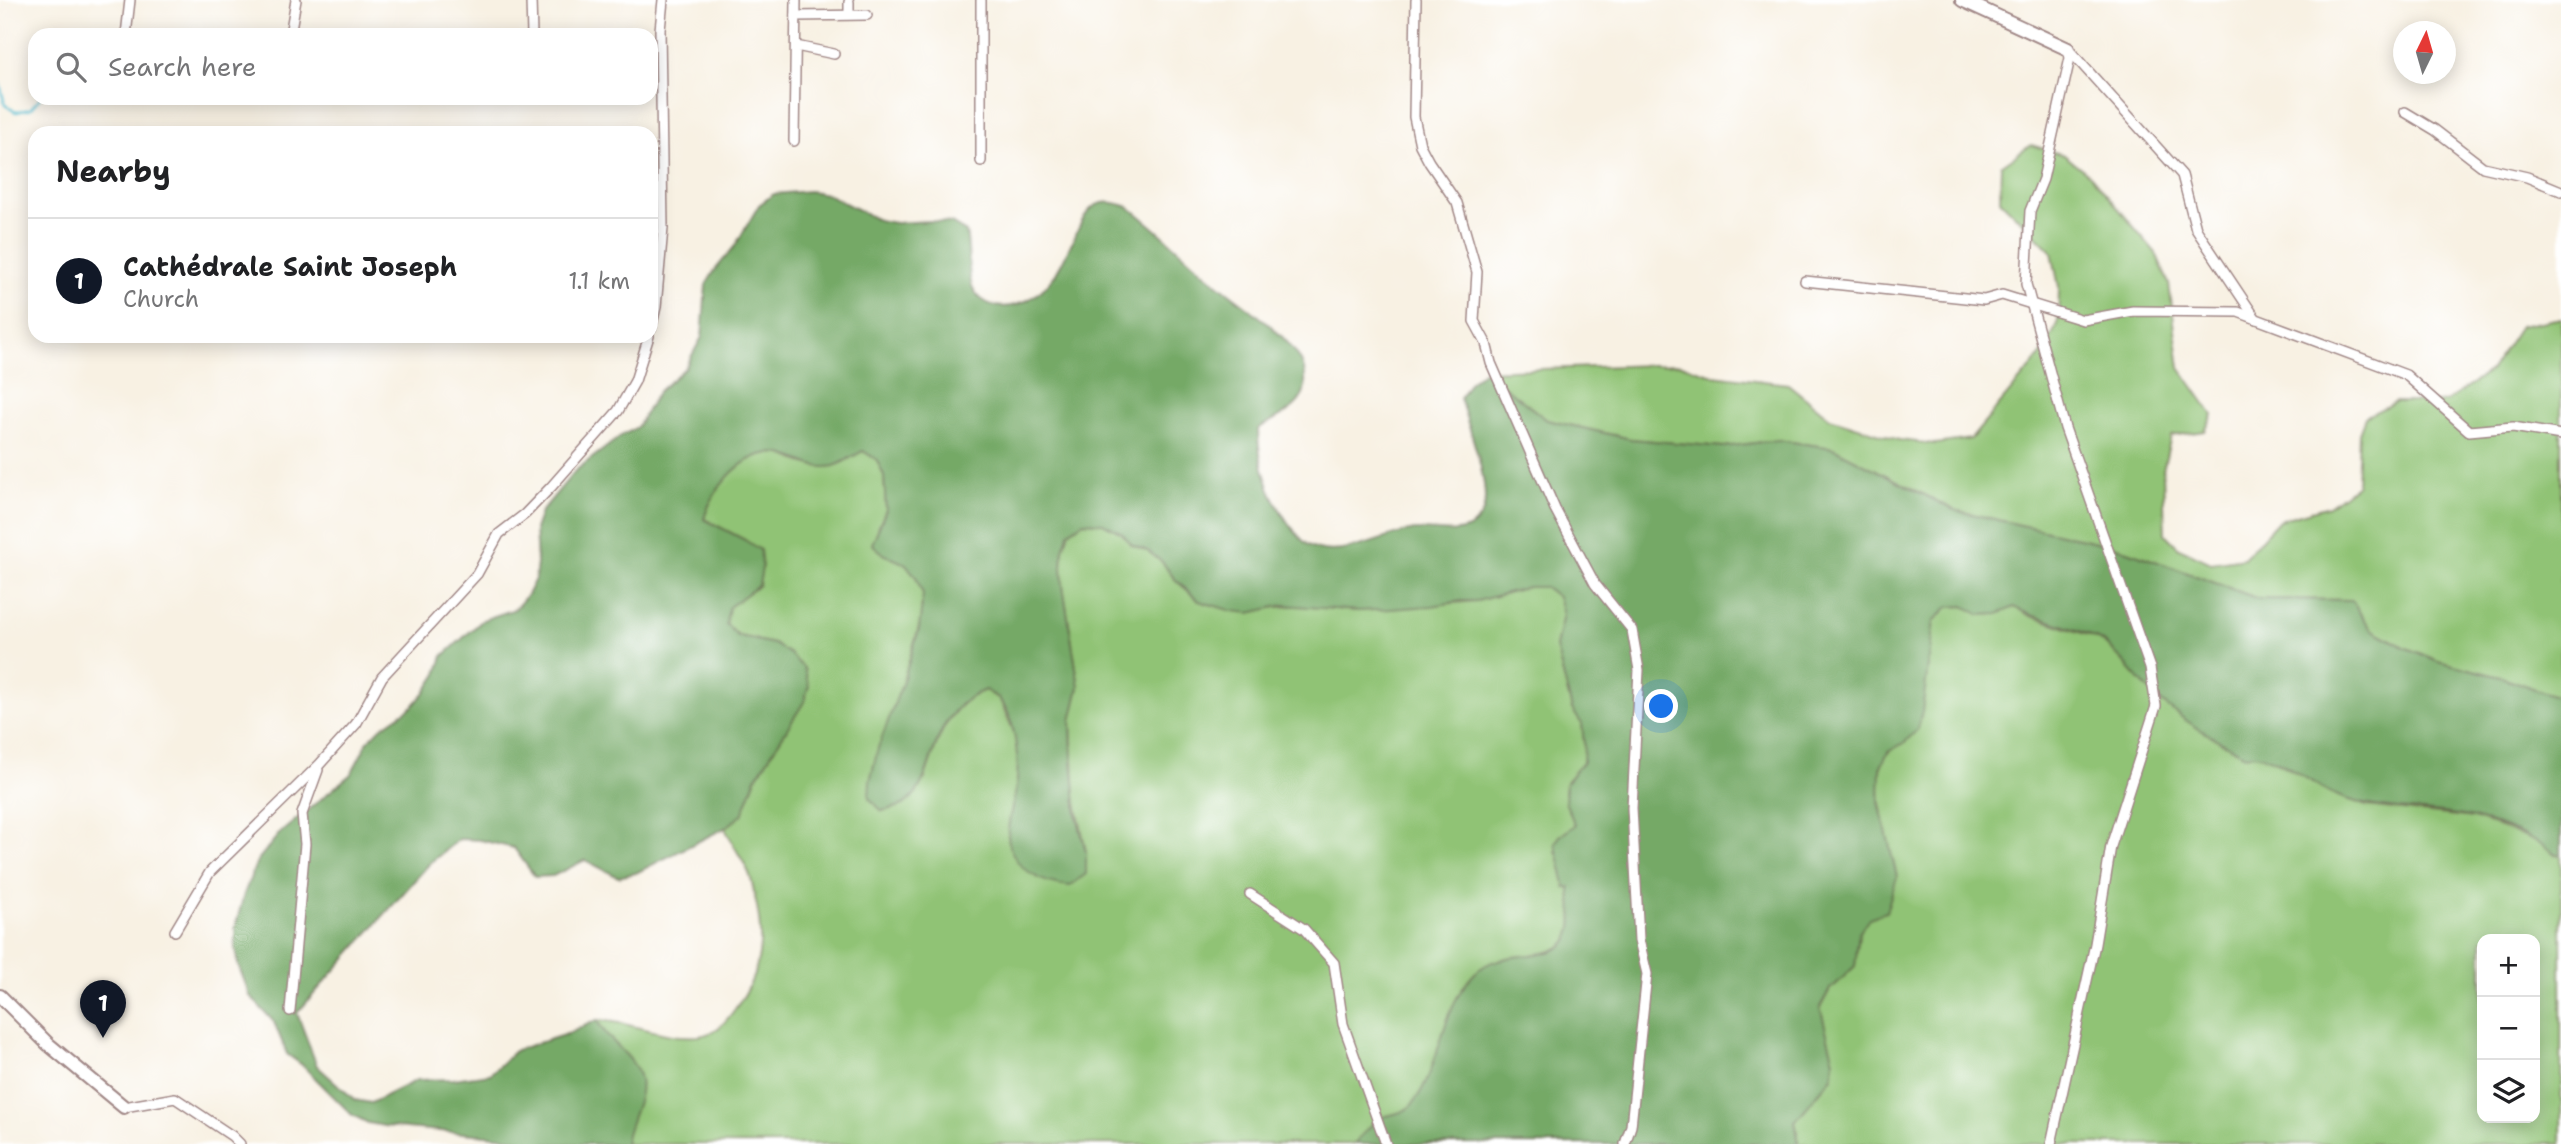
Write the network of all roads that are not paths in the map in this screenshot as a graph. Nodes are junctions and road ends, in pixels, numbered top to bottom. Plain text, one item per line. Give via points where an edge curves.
1 (130, 0) edge
2 (296, 0) edge
3 (531, 0) edge
4 (663, 0) edge
5 (796, 0) edge
6 (982, 0) edge
7 (1416, 0) edge
8 (1962, 0) edge
9 (849, 2) dead end
10 (849, 14) junction
11 (867, 15) dead end
12 (796, 16) junction
13 (127, 28) edge
14 (291, 28) edge
15 (531, 28) edge
16 (796, 46) junction
17 (2068, 49) junction
18 (834, 54) dead end
19 (2405, 113) dead end
20 (794, 141) dead end
21 (981, 162) dead end
22 (2561, 191) edge
23 (1805, 281) dead end
24 (658, 284) edge
25 (2031, 303) junction
26 (2256, 319) junction
27 (647, 343) edge
28 (2561, 435) edge
29 (319, 765) junction
30 (1250, 894) dead end
31 (175, 931) dead end
32 (0, 996) edge
33 (290, 1011) dead end
34 (124, 1107) joint
35 (240, 1144) edge
36 (1387, 1144) edge
37 (1625, 1144) edge
38 (2051, 1144) edge

1 - 13 street
2 - 14 street
3 - 15 street
4 - 24 street via 663,228
5 - 12 street
6 - 21 street
7 - 37 street via 1414,117 1420,145 1457,204 1473,255 1477,272 1474,321 1555,509 1595,584 1632,630 1639,670 1632,808 1639,940 1647,974 1631,1126
8 - 17 street
9 - 10 street
10 - 11 street
10 - 12 street
12 - 16 street
16 - 18 street
16 - 20 street
17 - 25 street via 2070,58 2043,179 2030,211 2026,285
17 - 26 street via 2182,176 2196,229
19 - 22 street via 2483,167
23 - 25 street via 1984,300 2003,295
25 - 26 street via 2084,320 2133,311 2238,312
25 - 38 street via 2065,428 2150,667 2156,706 2111,846 2095,944
26 - 28 street via 2406,375 2469,431 2513,428
27 - 29 street via 635,381 618,411 551,488 499,534 477,574 382,677 356,724
29 - 31 street via 210,872
29 - 33 street via 302,814 304,855
30 - 36 street via 1304,929 1334,963 1343,1024
32 - 34 street via 48,1044
34 - 35 street via 175,1098

